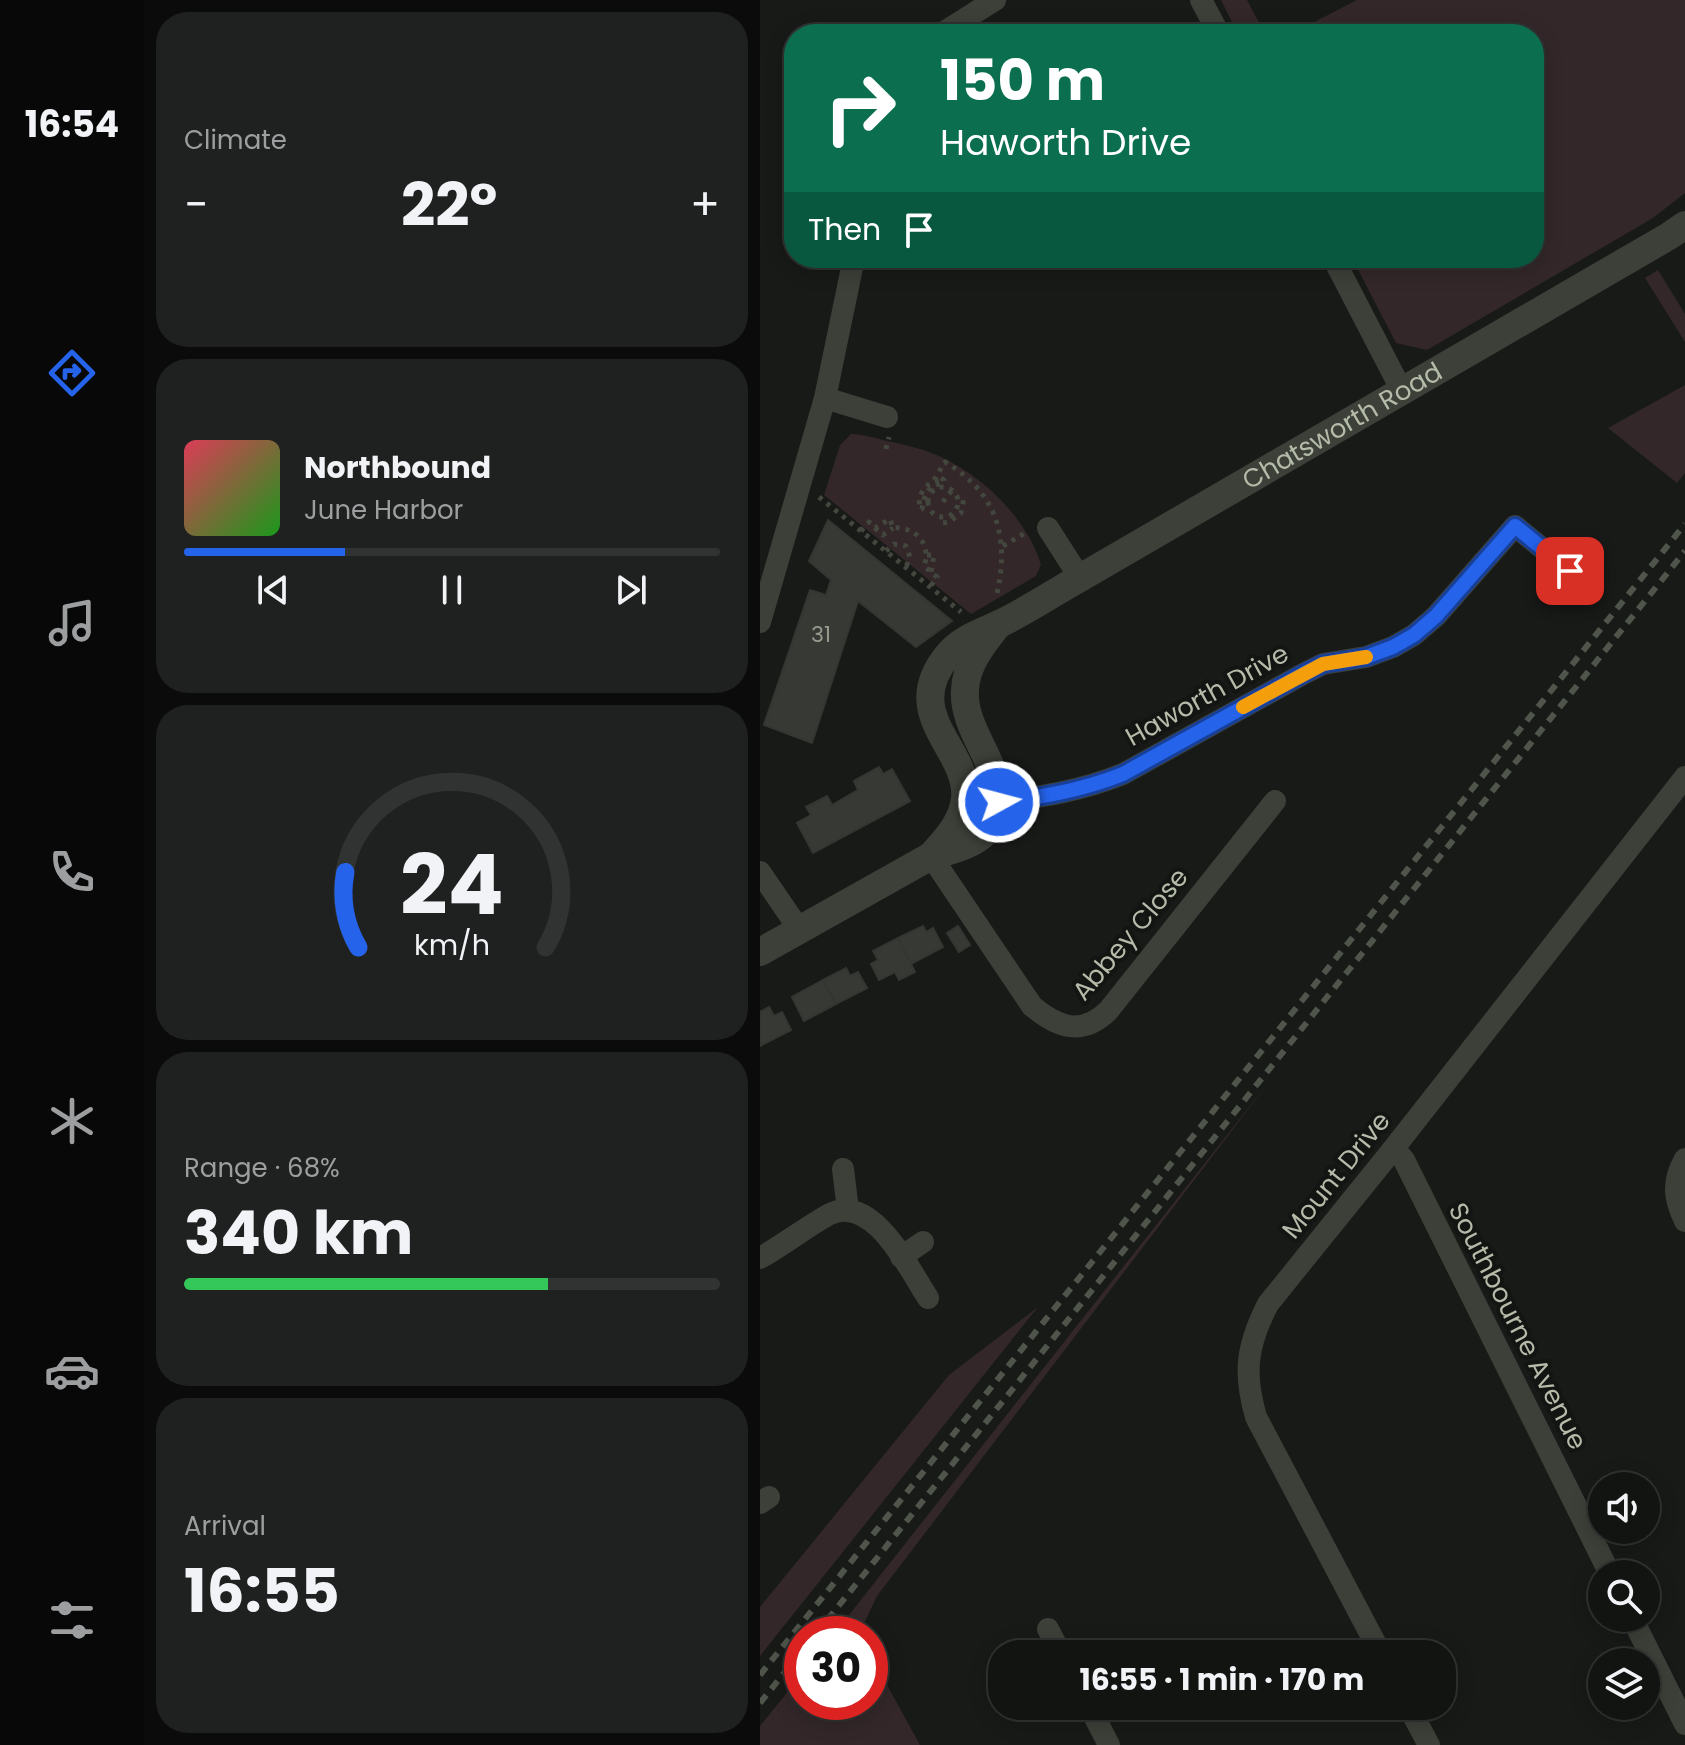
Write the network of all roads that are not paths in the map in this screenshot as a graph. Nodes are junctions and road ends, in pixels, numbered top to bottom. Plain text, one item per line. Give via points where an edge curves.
1 (995, 0) edge
2 (1201, 0) edge
3 (957, 24) edge
4 (1214, 24) edge
5 (1685, 225) edge
6 (852, 268) edge
7 (1338, 268) edge
8 (1402, 391) junction
9 (825, 398) junction
10 (887, 417) dead end
11 (1039, 529) road end
12 (1570, 571) dead end
13 (1080, 578) junction
14 (993, 618) junction
15 (760, 622) edge
16 (1685, 777) edge
17 (1275, 801) dead end
18 (999, 802) junction
19 (931, 856) junction
20 (760, 872) edge
21 (799, 929) junction
22 (760, 952) edge
23 (1394, 1148) junction
24 (1685, 1159) edge
25 (843, 1169) dead end
26 (848, 1210) junction
27 (1685, 1221) edge
28 (923, 1242) dead end
29 (901, 1257) junction
30 (760, 1258) edge
31 (928, 1298) dead end
32 (1603, 1560) edge
33 (1048, 1629) dead end
34 (1639, 1632) edge
35 (1054, 1640) edge
36 (1374, 1640) edge
37 (1096, 1720) edge
38 (1416, 1720) edge
39 (1685, 1724) edge
40 (1109, 1745) edge
41 (1429, 1745) edge

1 - 3 street
2 - 4 street
5 - 8 street, Chatsworth Road
6 - 9 street
7 - 8 street
8 - 13 street, Chatsworth Road
9 - 10 street
9 - 15 street
11 - 13 street
12 - 18 street, Haworth Drive via 1515,526 1436,616 1393,647 1323,664 1123,774 1057,795
13 - 14 street, Chatsworth Road
14 - 18 street, Chatsworth Road via 964,690
14 - 19 street, Chatsworth Road via 947,655 933,685 933,720 963,780 965,797 951,834
16 - 23 street, Mount Drive
17 - 19 street, Abbey Close via 1108,1011 1084,1026 1055,1022 1032,1006
18 - 19 street via 992,824 979,838
19 - 21 street
20 - 21 street
21 - 22 street
23 - 32 street, Southbourne Avenue
23 - 36 street, Mount Drive via 1268,1304 1256,1326 1248,1365 1256,1417
24 - 27 street via 1674,1192
25 - 26 street
26 - 29 street via 874,1222
26 - 30 street via 829,1215
28 - 29 street
29 - 31 street
33 - 35 street
34 - 39 street
37 - 40 street
38 - 41 street

